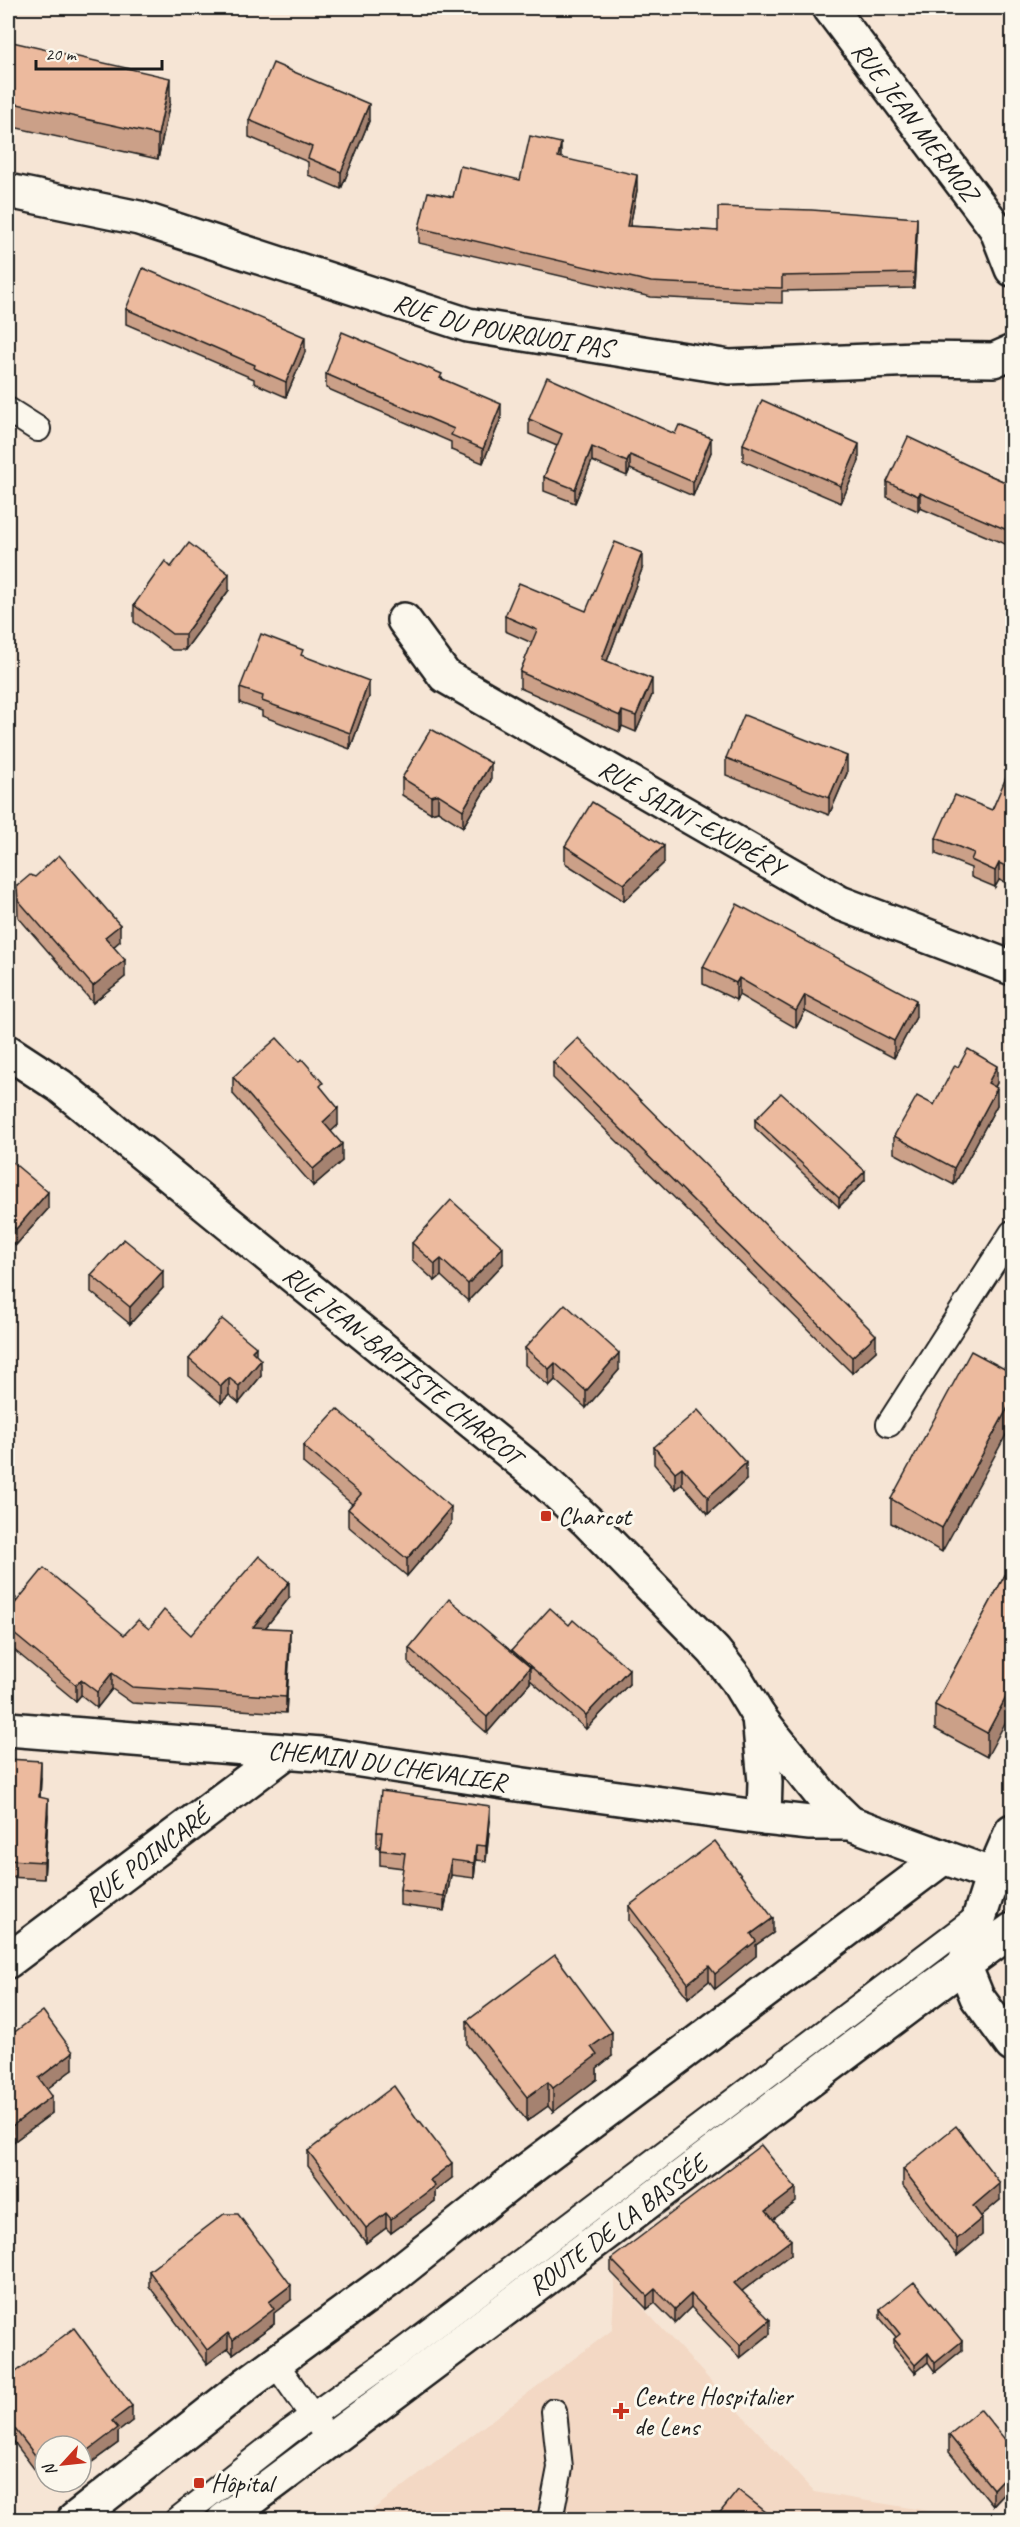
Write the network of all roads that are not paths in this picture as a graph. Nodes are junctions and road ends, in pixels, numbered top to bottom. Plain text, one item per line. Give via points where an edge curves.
1 (830, 8) edge
2 (8, 191) edge
3 (1012, 269) edge
4 (1012, 352) edge
5 (8, 410) edge
6 (38, 429) dead end
7 (404, 620) dead end
8 (1012, 968) edge
9 (8, 1052) edge
10 (1012, 1233) edge
11 (889, 1424) dead end
12 (759, 1717) junction
13 (8, 1730) edge
14 (286, 1752) junction
15 (764, 1818) junction
16 (850, 1823) junction
17 (1012, 1831) edge
18 (944, 1857) junction
19 (1006, 1882) edge
20 (981, 1914) junction
21 (1012, 1930) edge
22 (8, 1961) edge
23 (964, 1965) junction
24 (1012, 2045) edge
25 (276, 2364) junction
26 (554, 2411) dead end
27 (321, 2428) junction
28 (74, 2520) edge
29 (177, 2520) edge
30 (224, 2520) edge
31 (550, 2520) edge

1 - 3 street, RUE JEAN MERMOZ via 996,228
2 - 4 street, RUE DU POURQUOI PAS via 139,218 468,325 729,367 916,359 994,360
5 - 6 lane
7 - 8 street, RUE SAINT-EXUPÉRY via 445,676 830,897
9 - 12 street, RUE JEAN-BAPTISTE CHARCOT via 60,1086 540,1477 714,1651
10 - 11 lane
12 - 15 street, RUE JEAN-BAPTISTE CHARCOT
12 - 16 street, RUE JEAN-BAPTISTE CHARCOT via 823,1797
13 - 14 street, CHEMIN DU CHEVALIER
14 - 15 street, CHEMIN DU CHEVALIER
14 - 22 street, RUE POINCARÉ
15 - 16 street, RUE JEAN-BAPTISTE CHARCOT
16 - 18 street, RUE JEAN-BAPTISTE CHARCOT
17 - 19 street
18 - 19 street, RUE JEAN-BAPTISTE CHARCOT
18 - 25 street
19 - 20 street
20 - 23 street
20 - 27 lane via 397,2355
21 - 23 street, ROUTE DE LA BASSÉE
23 - 24 street via 977,1997
23 - 27 street, ROUTE DE LA BASSÉE
25 - 27 lane
25 - 28 street
26 - 31 lane via 560,2468
27 - 29 lane
27 - 30 street, ROUTE DE LA BASSÉE

